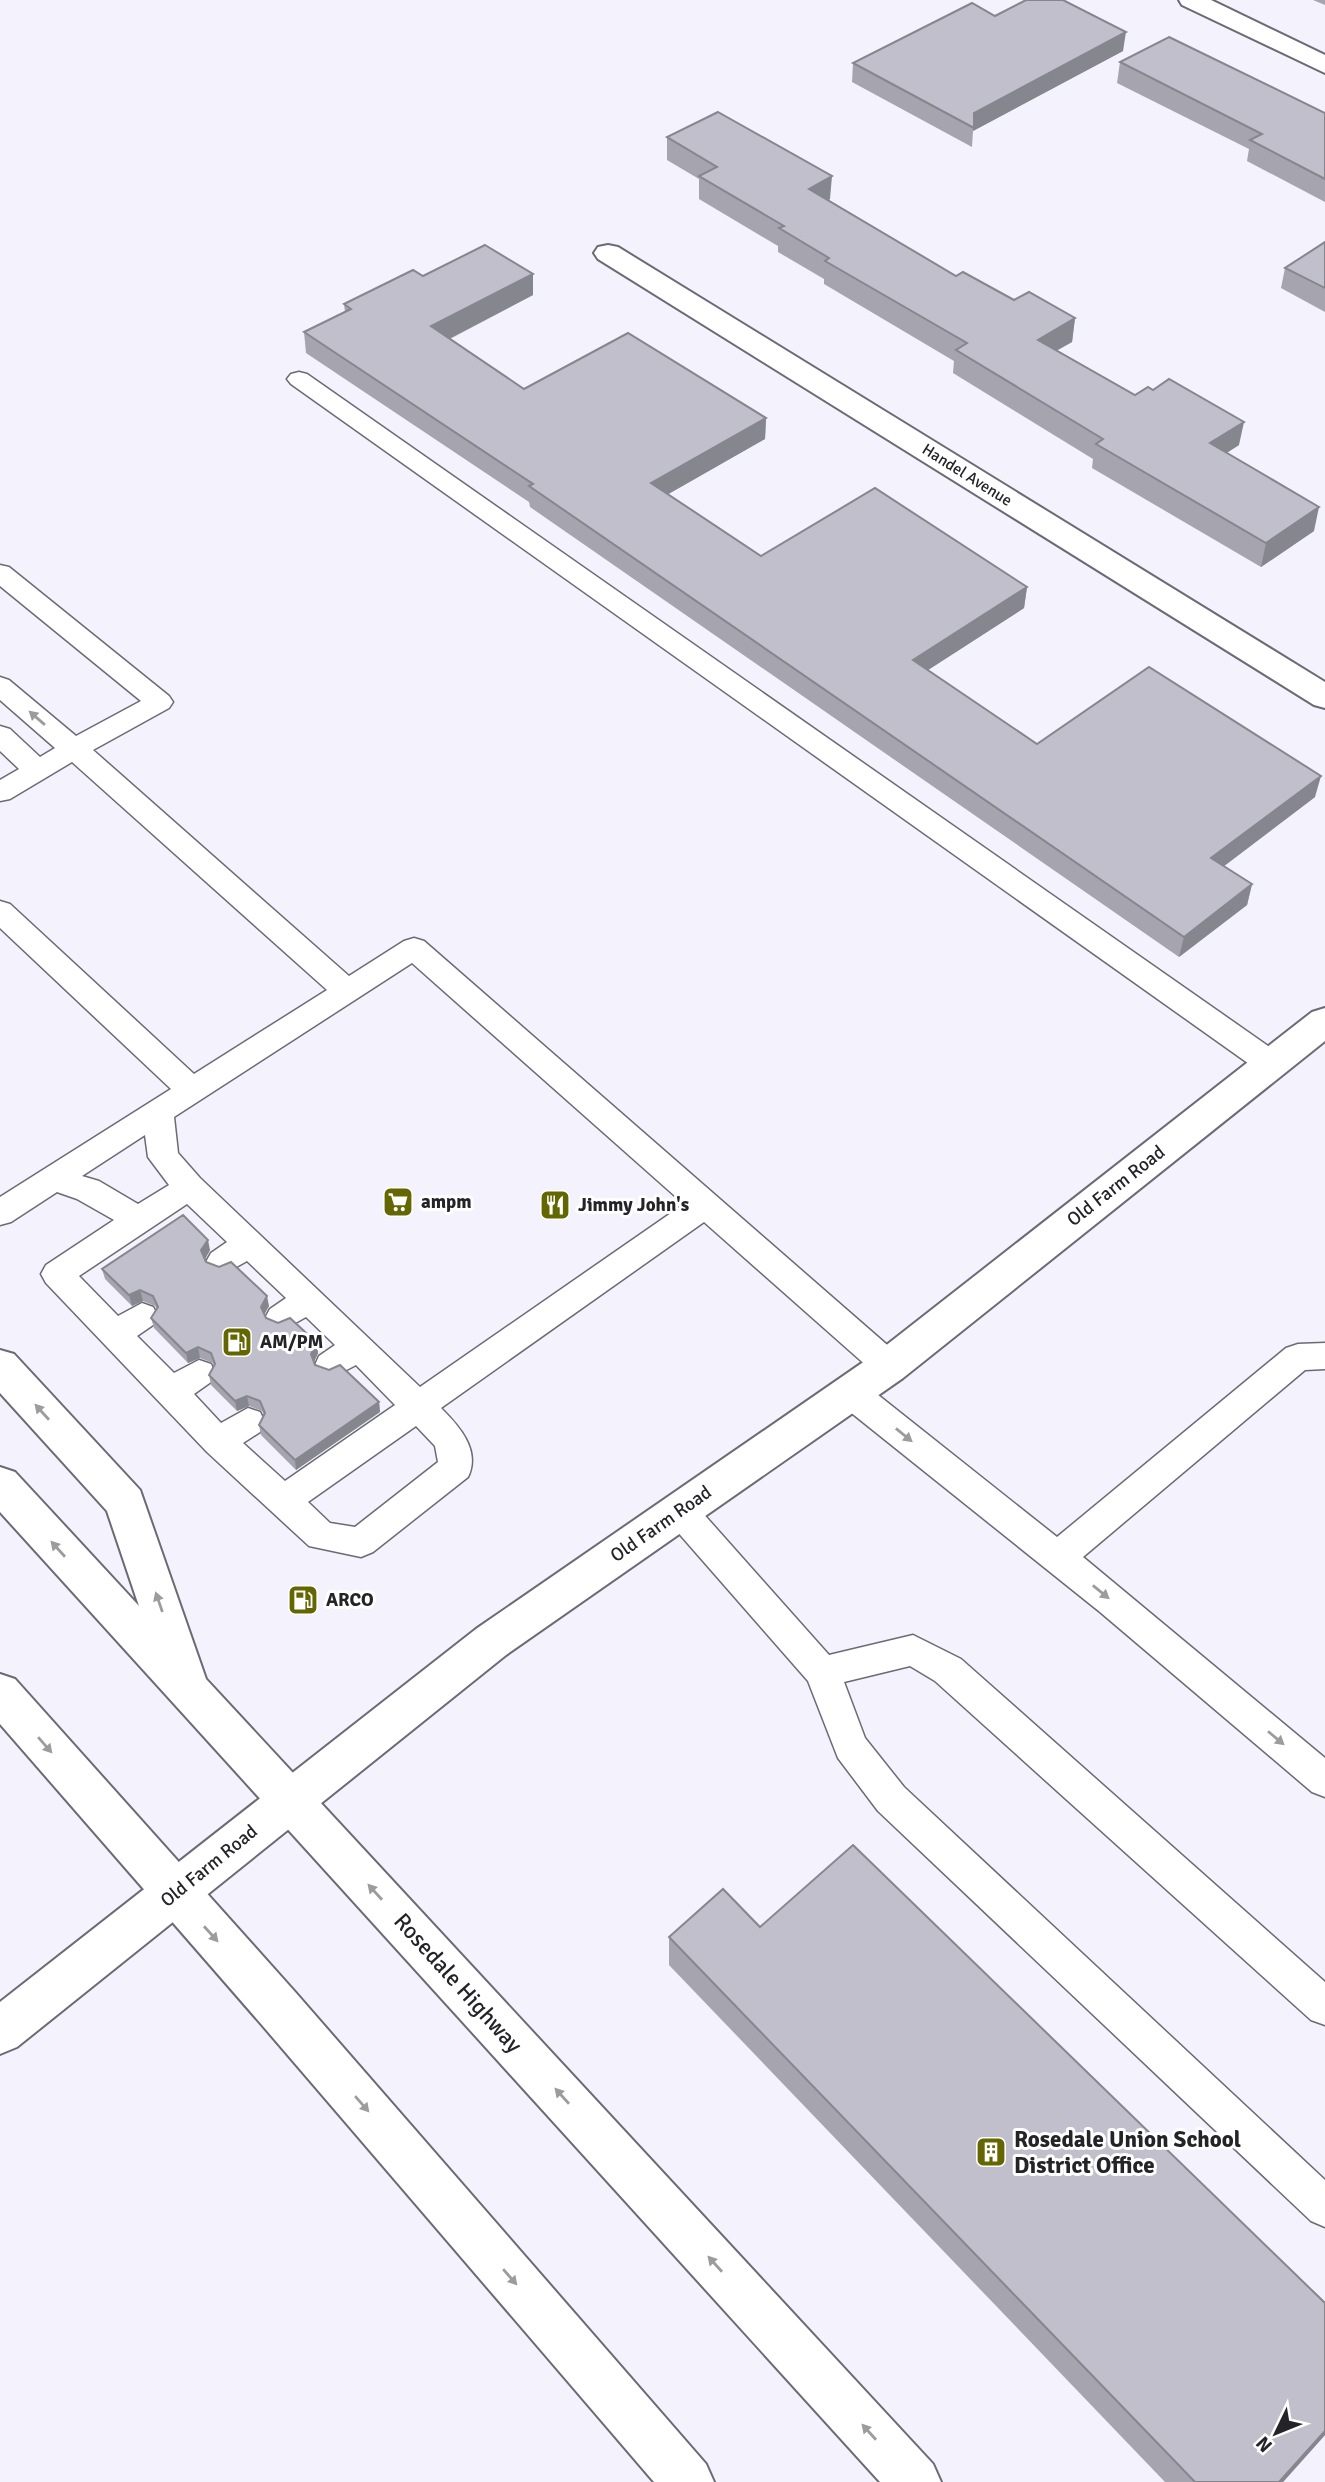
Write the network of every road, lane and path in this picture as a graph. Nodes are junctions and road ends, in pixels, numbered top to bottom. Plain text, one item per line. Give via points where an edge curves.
1 (1191, 0) edge
2 (1325, 65) edge
3 (608, 253) dead end
4 (299, 379) dead end
5 (0, 573) edge
6 (0, 686) edge
7 (1325, 697) edge
8 (0, 735) edge
9 (74, 750) junction
10 (38, 771) junction
11 (0, 792) edge
12 (0, 911) edge
13 (347, 991) junction
14 (1325, 1021) edge
15 (1270, 1063) junction
16 (192, 1090) junction
17 (158, 1112) junction
18 (54, 1179) junction
19 (189, 1187) junction
20 (6, 1201) edge
21 (705, 1205) junction
22 (139, 1219) junction
23 (248, 1244) junction
24 (222, 1262) edge
25 (307, 1300) junction
26 (281, 1318) edge
27 (358, 1346) junction
28 (1325, 1356) edge
29 (331, 1365) dead end
30 (0, 1366) edge
31 (889, 1366) junction
32 (199, 1373) dead end
33 (851, 1392) junction
34 (171, 1393) junction
35 (417, 1406) junction
36 (248, 1422) dead end
37 (219, 1442) junction
38 (0, 1484) edge
39 (284, 1500) junction
40 (680, 1511) junction
41 (1059, 1558) junction
42 (822, 1672) junction
43 (189, 1689) junction
44 (0, 1693) edge
45 (1325, 1780) edge
46 (292, 1800) junction
47 (175, 1894) junction
48 (1325, 2007) edge
49 (0, 2031) edge
50 (1325, 2207) edge
51 (688, 2482) edge
52 (915, 2482) edge

1 - 2 street
3 - 7 street, Handel Avenue
4 - 15 lane
5 - 9 lane via 160,702
9 -> 6 lane
8 - 10 lane
9 - 10 lane
9 - 13 lane
10 - 11 lane
12 - 16 lane
13 - 16 lane
13 - 21 lane via 414,948
14 - 15 street, Old Farm Road
15 - 31 street, Old Farm Road
16 - 17 lane
17 - 18 lane
17 - 19 lane via 163,1157
18 - 20 lane
18 - 22 lane via 89,1189
19 - 22 lane
19 - 23 lane
21 - 31 lane
21 - 35 lane
22 - 34 lane via 57,1274 129,1325
23 - 24 lane
23 - 25 lane
25 - 26 lane
25 - 27 lane
27 - 29 lane
27 - 35 lane
28 - 41 lane via 1298,1357
43 -> 30 street via 125,1502
31 - 33 street, Old Farm Road
32 - 34 lane
33 - 40 street, Old Farm Road
33 -> 41 lane
34 - 37 lane
35 - 39 lane
35 - 39 lane via 450,1440 456,1467 361,1542 321,1536
36 - 37 lane
37 - 39 lane
43 -> 38 street, Rosedale Highway
40 - 42 lane
40 - 46 street, Old Farm Road via 491,1642
41 -> 45 lane
42 - 48 lane via 913,1650 948,1670
42 - 50 lane via 851,1747 891,1799
43 - 46 street, Rosedale Highway
44 -> 47 street
46 - 47 street, Old Farm Road
52 -> 46 street, Rosedale Highway
47 - 49 street, Old Farm Road
47 -> 51 street

